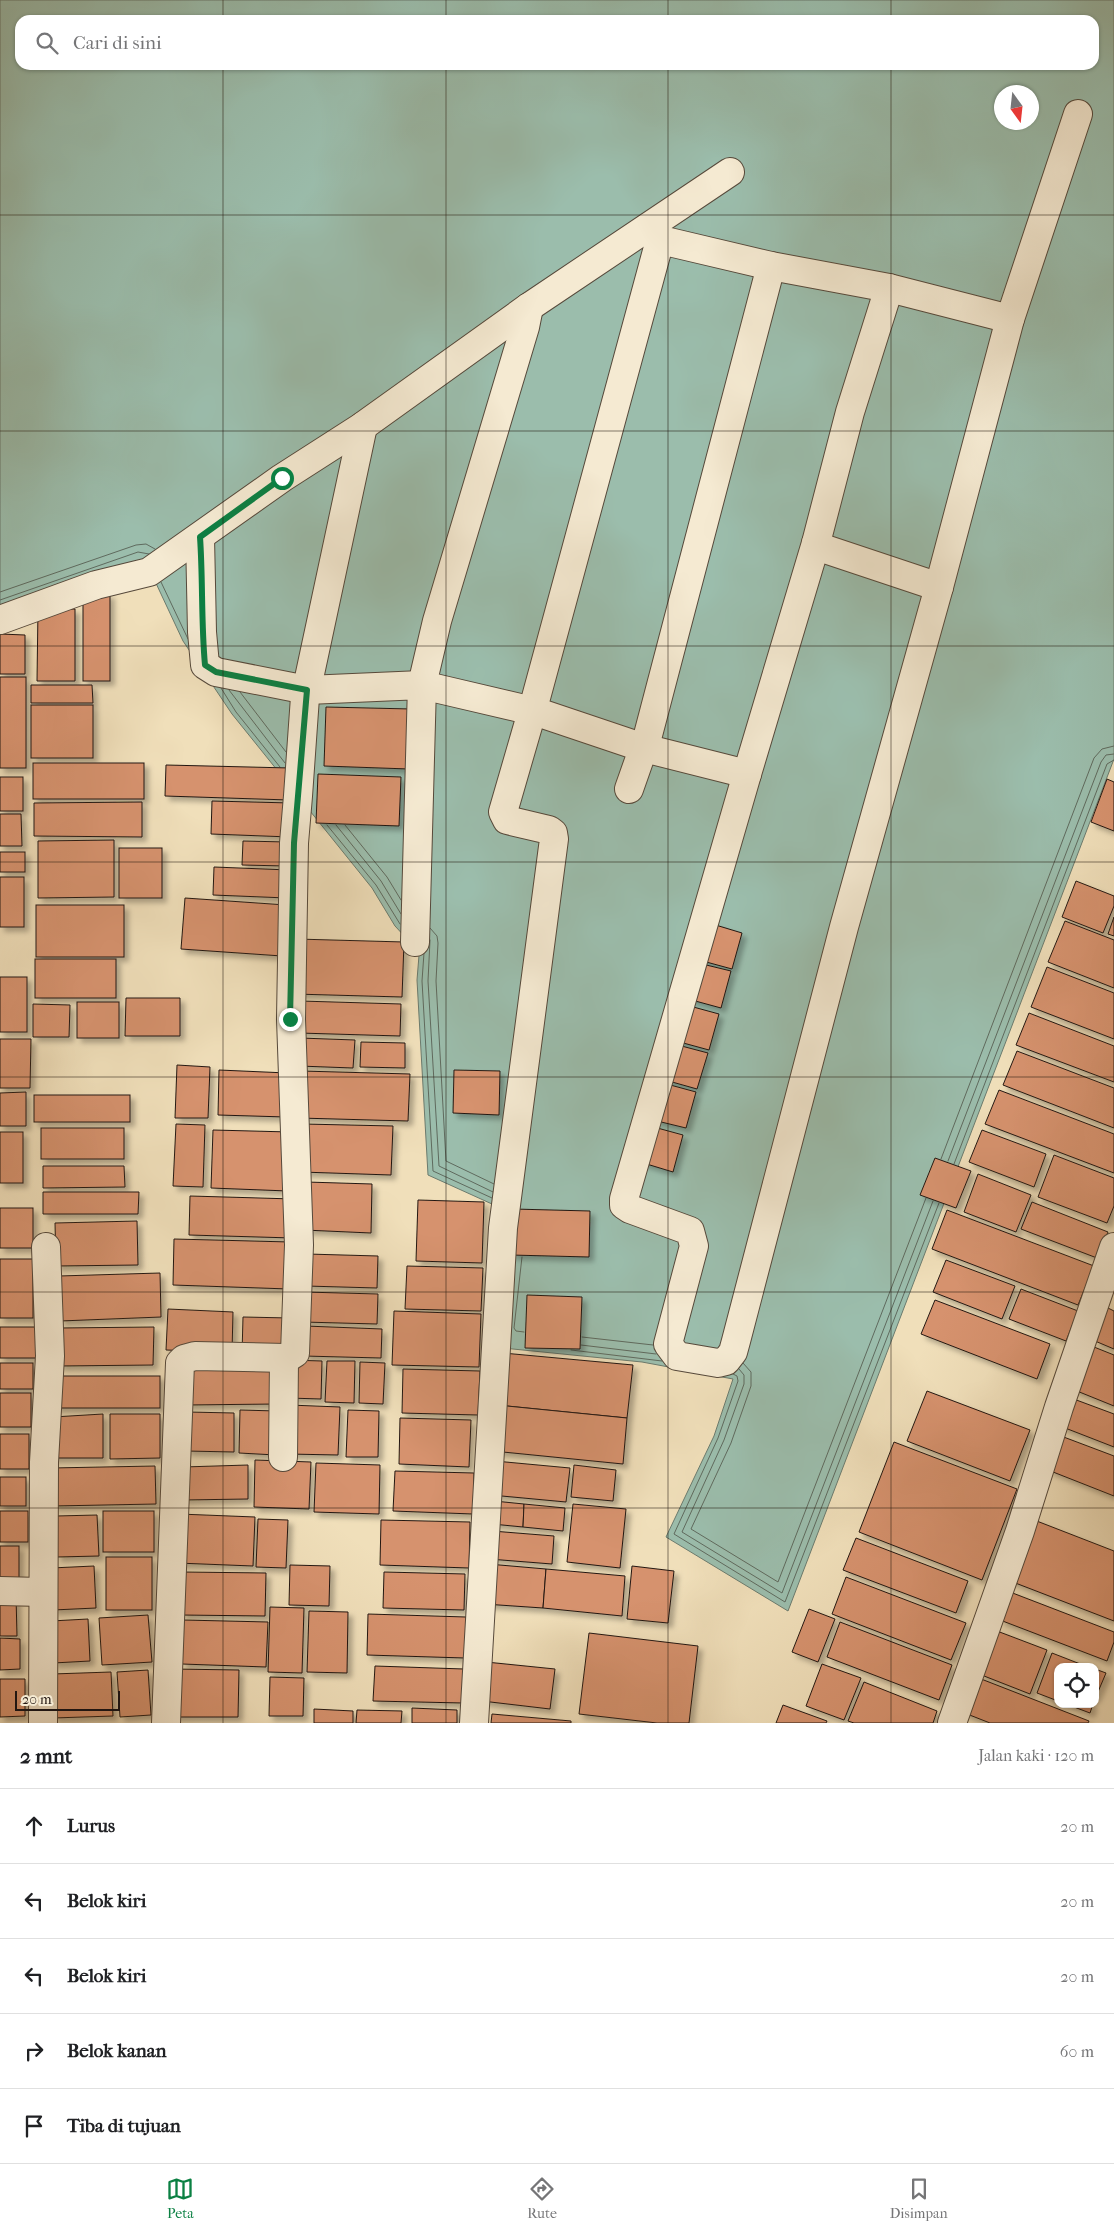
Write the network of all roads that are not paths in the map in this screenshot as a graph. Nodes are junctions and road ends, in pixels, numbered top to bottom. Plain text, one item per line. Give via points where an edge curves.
1 (1078, 114) dead end
2 (730, 172) dead end
3 (655, 233) junction
4 (771, 266) junction
5 (889, 288) junction
6 (529, 307) junction
7 (1010, 319) junction
8 (363, 426) junction
9 (200, 537) junction
10 (816, 543) junction
11 (939, 587) junction
12 (0, 620) edge
13 (422, 685) junction
14 (307, 690) junction
15 (533, 711) junction
16 (644, 748) junction
17 (747, 774) junction
18 (629, 789) dead end
19 (415, 942) dead end
20 (46, 1246) dead end
21 (1114, 1246) edge
22 (285, 1358) junction
23 (283, 1458) dead end
24 (0, 1591) edge
25 (42, 1592) junction
26 (43, 1723) edge
27 (166, 1723) edge
28 (474, 1723) edge
29 (952, 1723) edge

1 - 7 street
2 - 3 street
3 - 4 street
3 - 6 street
3 - 15 street
4 - 5 street
4 - 16 street
5 - 7 street
5 - 10 street via 850,412
6 - 8 street
6 - 13 street via 437,622
7 - 11 street
8 - 9 street via 282,478
8 - 14 street
9 - 12 street via 149,572 96,585
9 - 14 street via 205,665 216,672
10 - 11 street via 825,550
10 - 17 street
11 - 17 street via 844,927 736,1341 726,1361 718,1363 677,1356 668,1344 694,1246 690,1231 630,1209 624,1205 624,1199
13 - 14 street
13 - 15 street
13 - 19 street
14 - 22 street via 294,843 290,1019 299,1265 296,1353
15 - 16 street
15 - 28 street via 503,812 507,820 549,830 554,839 503,1228
16 - 17 street
16 - 18 street
20 - 25 street via 50,1356
21 - 29 street via 1020,1531
22 - 23 street
22 - 27 street via 195,1356 184,1359 180,1364
24 - 25 street
25 - 26 street

